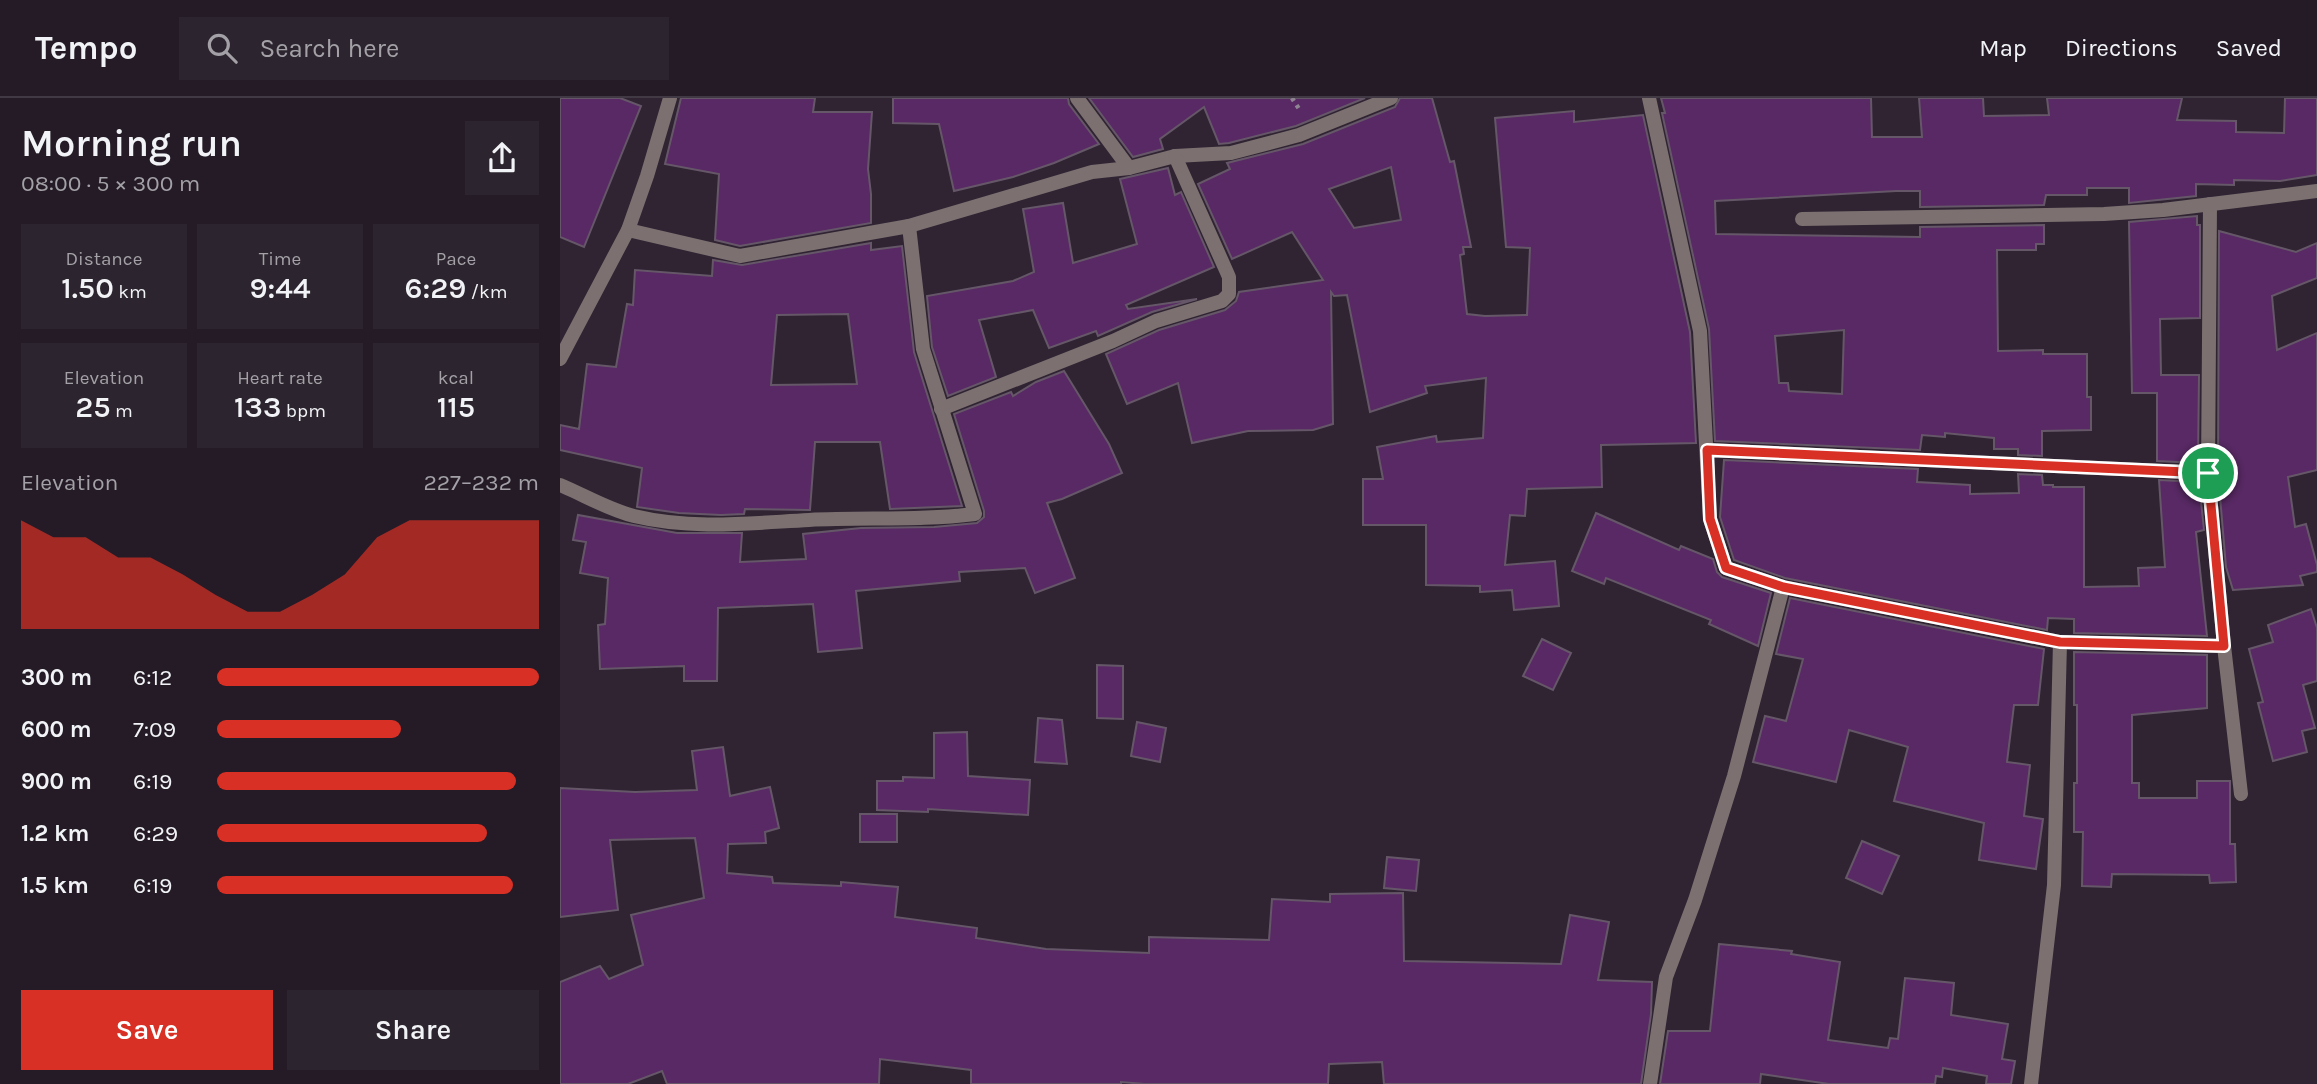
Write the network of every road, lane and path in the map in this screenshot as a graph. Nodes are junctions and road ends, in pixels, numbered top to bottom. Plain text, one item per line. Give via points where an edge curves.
1 (670, 98) edge
2 (1077, 98) edge
3 (1391, 98) edge
4 (1649, 98) edge
5 (1175, 156) junction
6 (1129, 167) junction
7 (2317, 191) edge
8 (2210, 204) junction
9 (1802, 219) dead end
10 (909, 226) junction
11 (628, 230) junction
12 (560, 359) edge
13 (942, 409) junction
14 (1707, 450) junction
15 (2208, 473) junction
16 (560, 485) edge
17 (1783, 587) junction
18 (2060, 642) junction
19 (2224, 646) junction
20 (2241, 794) dead end
21 (1650, 1084) edge
22 (2031, 1084) edge

1 - 11 street
2 - 6 street
3 - 5 street via 1300,135 1231,153
4 - 14 street via 1700,331
5 - 6 street
5 - 13 street via 1229,277 1229,294
6 - 10 street via 1092,172
7 - 8 street
8 - 9 street via 2104,214
8 - 15 street
10 - 11 street via 740,256
10 - 13 street via 923,349
11 - 12 street
13 - 16 street via 975,514 682,524 632,516
14 - 15 street
14 - 17 street via 1710,519 1726,568
15 - 19 street
17 - 18 street
17 - 21 street via 1734,776 1666,977
18 - 19 street
18 - 22 street via 2054,885
19 - 20 street

